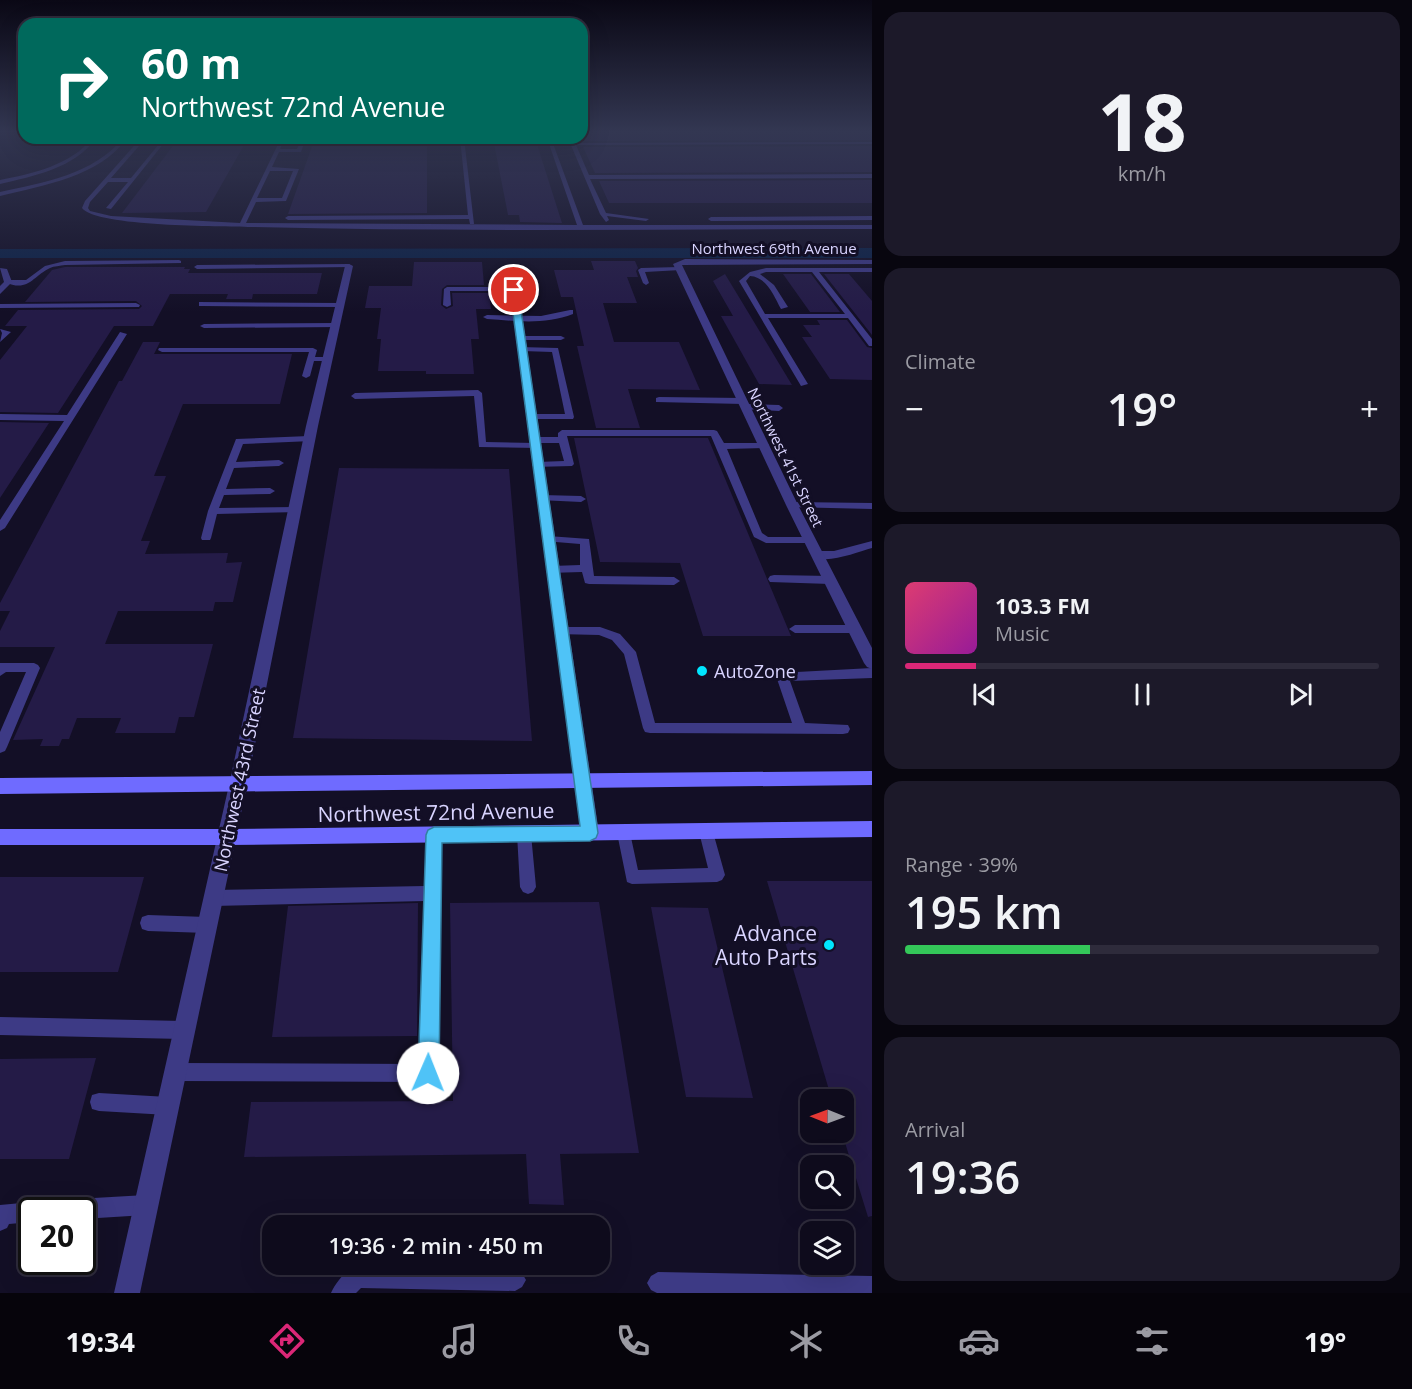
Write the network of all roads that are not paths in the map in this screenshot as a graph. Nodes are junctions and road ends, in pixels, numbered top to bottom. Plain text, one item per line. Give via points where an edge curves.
1 (97, 191) edge
2 (123, 191) edge
3 (258, 191) edge
4 (287, 191) edge
5 (468, 191) edge
6 (568, 191) edge
7 (593, 191) edge
8 (254, 200) junction
9 (109, 208) dead end
10 (603, 214) junction
11 (471, 218) junction
12 (872, 218) edge
13 (656, 219) dead end
14 (700, 219) dead end
15 (244, 222) junction
16 (472, 227) junction
17 (581, 227) junction
18 (609, 227) junction
19 (872, 227) edge
20 (179, 262) dead end
21 (872, 262) edge
22 (349, 266) joint
23 (197, 267) dead end
24 (678, 267) junction
25 (511, 268) dead end
26 (2, 270) edge
27 (814, 270) junction
28 (872, 270) edge
29 (752, 273) junction
30 (8, 282) junction
31 (646, 283) dead end
32 (514, 290) junction
33 (0, 291) edge
34 (202, 304) dead end
35 (136, 305) dead end
36 (340, 305) junction
37 (447, 305) dead end
38 (0, 306) edge
39 (784, 307) dead end
40 (570, 312) dead end
41 (762, 316) junction
42 (851, 316) junction
43 (487, 317) dead end
44 (518, 318) junction
45 (336, 325) junction
46 (204, 326) dead end
47 (0, 332) edge
48 (123, 334) dead end
49 (561, 338) dead end
50 (0, 340) edge
51 (521, 344) junction
52 (872, 344) edge
53 (162, 350) dead end
54 (319, 359) junction
55 (306, 376) dead end
56 (804, 384) dead end
57 (355, 396) dead end
58 (659, 400) dead end
59 (744, 404) junction
60 (779, 408) dead end
61 (0, 417) edge
62 (531, 417) junction
63 (70, 418) junction
64 (309, 439) junction
65 (563, 440) junction
66 (534, 443) junction
67 (764, 445) junction
68 (721, 446) junction
69 (279, 463) dead end
70 (230, 465) junction
71 (537, 465) junction
72 (270, 491) dead end
73 (220, 492) junction
74 (542, 498) junction
75 (581, 499) dead end
76 (792, 505) junction
77 (872, 506) edge
78 (295, 510) junction
79 (213, 511) junction
80 (0, 528) edge
81 (206, 538) dead end
82 (548, 539) junction
83 (810, 540) junction
84 (872, 544) edge
85 (817, 555) junction
86 (586, 568) junction
87 (552, 570) junction
88 (774, 579) dead end
89 (830, 580) junction
90 (674, 581) dead end
91 (795, 628) dead end
92 (855, 629) junction
93 (561, 631) junction
94 (872, 663) edge
95 (0, 671) edge
96 (872, 673) edge
97 (800, 728) junction
98 (843, 729) dead end
99 (0, 747) edge
100 (872, 778) edge
101 (582, 782) junction
102 (238, 785) junction
103 (0, 786) edge
104 (872, 830) edge
105 (706, 832) junction
106 (590, 833) junction
107 (624, 833) junction
108 (524, 834) junction
109 (434, 835) junction
110 (0, 837) edge
111 (227, 837) junction
112 (528, 887) dead end
113 (431, 894) junction
114 (213, 898) junction
115 (148, 923) dead end
116 (207, 925) junction
117 (0, 1026) edge
118 (183, 1030) junction
119 (175, 1072) junction
120 (99, 1102) dead end
121 (168, 1106) junction
122 (146, 1205) junction
123 (96, 1208) edge
124 (18, 1213) edge
125 (1, 1214) edge
126 (515, 1280) dead end
127 (658, 1283) dead end
128 (872, 1287) edge
129 (127, 1293) edge
130 (342, 1293) edge

1 - 15 lane via 85,205 95,216
2 - 9 lane
3 - 8 lane
4 - 8 lane via 284,200
5 - 11 lane
6 - 17 lane
7 - 10 lane
8 - 15 lane
10 - 13 lane
10 - 18 lane
11 - 15 lane
11 - 16 lane
12 - 14 lane
15 - 16 lane
16 - 17 lane
17 - 18 lane
18 - 19 lane
20 - 30 lane via 65,263 47,267 28,282
21 - 24 street, Northwest 69th Avenue via 684,261
22 - 23 lane
22 - 36 street, Northwest 43rd Street
24 - 31 lane via 641,270
24 - 59 street, Northwest 41st Street
25 - 32 street
26 - 30 street
27 - 28 lane
27 - 29 lane
27 - 42 lane
29 - 39 lane via 774,286
29 - 41 lane via 742,281
30 - 33 street
32 - 37 lane via 447,289
32 - 44 street
34 - 36 lane
35 - 38 lane
36 - 45 street, Northwest 43rd Street
40 - 44 lane
41 - 42 lane
41 - 56 lane
42 - 52 lane
43 - 44 lane
44 - 51 street
45 - 46 lane
45 - 54 street, Northwest 43rd Street
47 - 50 lane via 7,332
48 - 63 lane
49 - 51 lane
51 - 62 street
51 - 62 lane via 555,350 570,417
53 - 54 lane via 313,350
54 - 55 lane
54 - 64 street, Northwest 43rd Street
57 - 66 lane via 478,393 482,445
58 - 59 lane
59 - 60 lane
59 - 67 street, Northwest 41st Street
61 - 63 lane
62 - 66 street
63 - 80 lane
64 - 70 lane via 239,441
64 - 78 street, Northwest 43rd Street
65 - 66 lane
65 - 68 lane via 562,433 714,433
65 - 71 lane via 568,464
66 - 71 street
67 - 68 lane
67 - 76 street, Northwest 41st Street
68 - 83 lane via 758,535 766,540
69 - 70 lane
70 - 73 lane
71 - 74 street
72 - 73 lane
73 - 79 lane
74 - 75 lane
74 - 82 street
76 - 77 lane
76 - 83 street, Northwest 41st Street
78 - 79 lane
78 - 102 street, Northwest 43rd Street
79 - 81 lane
82 - 86 lane via 585,541
82 - 87 street
83 - 85 street, Northwest 41st Street
84 - 85 lane via 834,555
85 - 89 street, Northwest 41st Street
86 - 87 lane
86 - 90 lane via 589,580
87 - 93 street
88 - 89 lane
89 - 92 street, Northwest 41st Street
91 - 92 lane
92 - 94 street, Northwest 41st Street
93 - 97 lane via 600,631 616,637 630,652 650,728
93 - 101 street
95 - 99 lane via 2,667 34,668
96 - 97 lane via 782,676
97 - 98 lane
100 - 101 main road, Northwest 72nd Avenue
101 - 102 main road, Northwest 72nd Avenue
101 - 106 street
102 - 103 main road, Northwest 72nd Avenue
102 - 111 street, Northwest 43rd Street
104 - 105 main road, Northwest 72nd Avenue
105 - 107 main road, Northwest 72nd Avenue
105 - 107 lane via 717,875 632,877
106 - 107 main road, Northwest 72nd Avenue
106 - 108 main road, Northwest 72nd Avenue
108 - 109 main road, Northwest 72nd Avenue
108 - 112 lane
109 - 111 main road, Northwest 72nd Avenue
109 - 113 lane
110 - 111 main road, Northwest 72nd Avenue
111 - 114 street, Northwest 43rd Street
113 - 114 lane
113 - 119 lane via 428,1073
114 - 116 street, Northwest 43rd Street
115 - 116 lane
116 - 118 street, Northwest 43rd Street
117 - 118 lane
118 - 119 street, Northwest 43rd Street
119 - 121 street, Northwest 43rd Street
120 - 121 lane
121 - 122 street, Northwest 43rd Street
122 - 123 lane
122 - 129 street, Northwest 43rd Street
124 - 125 lane
126 - 130 lane via 356,1277
127 - 128 lane

